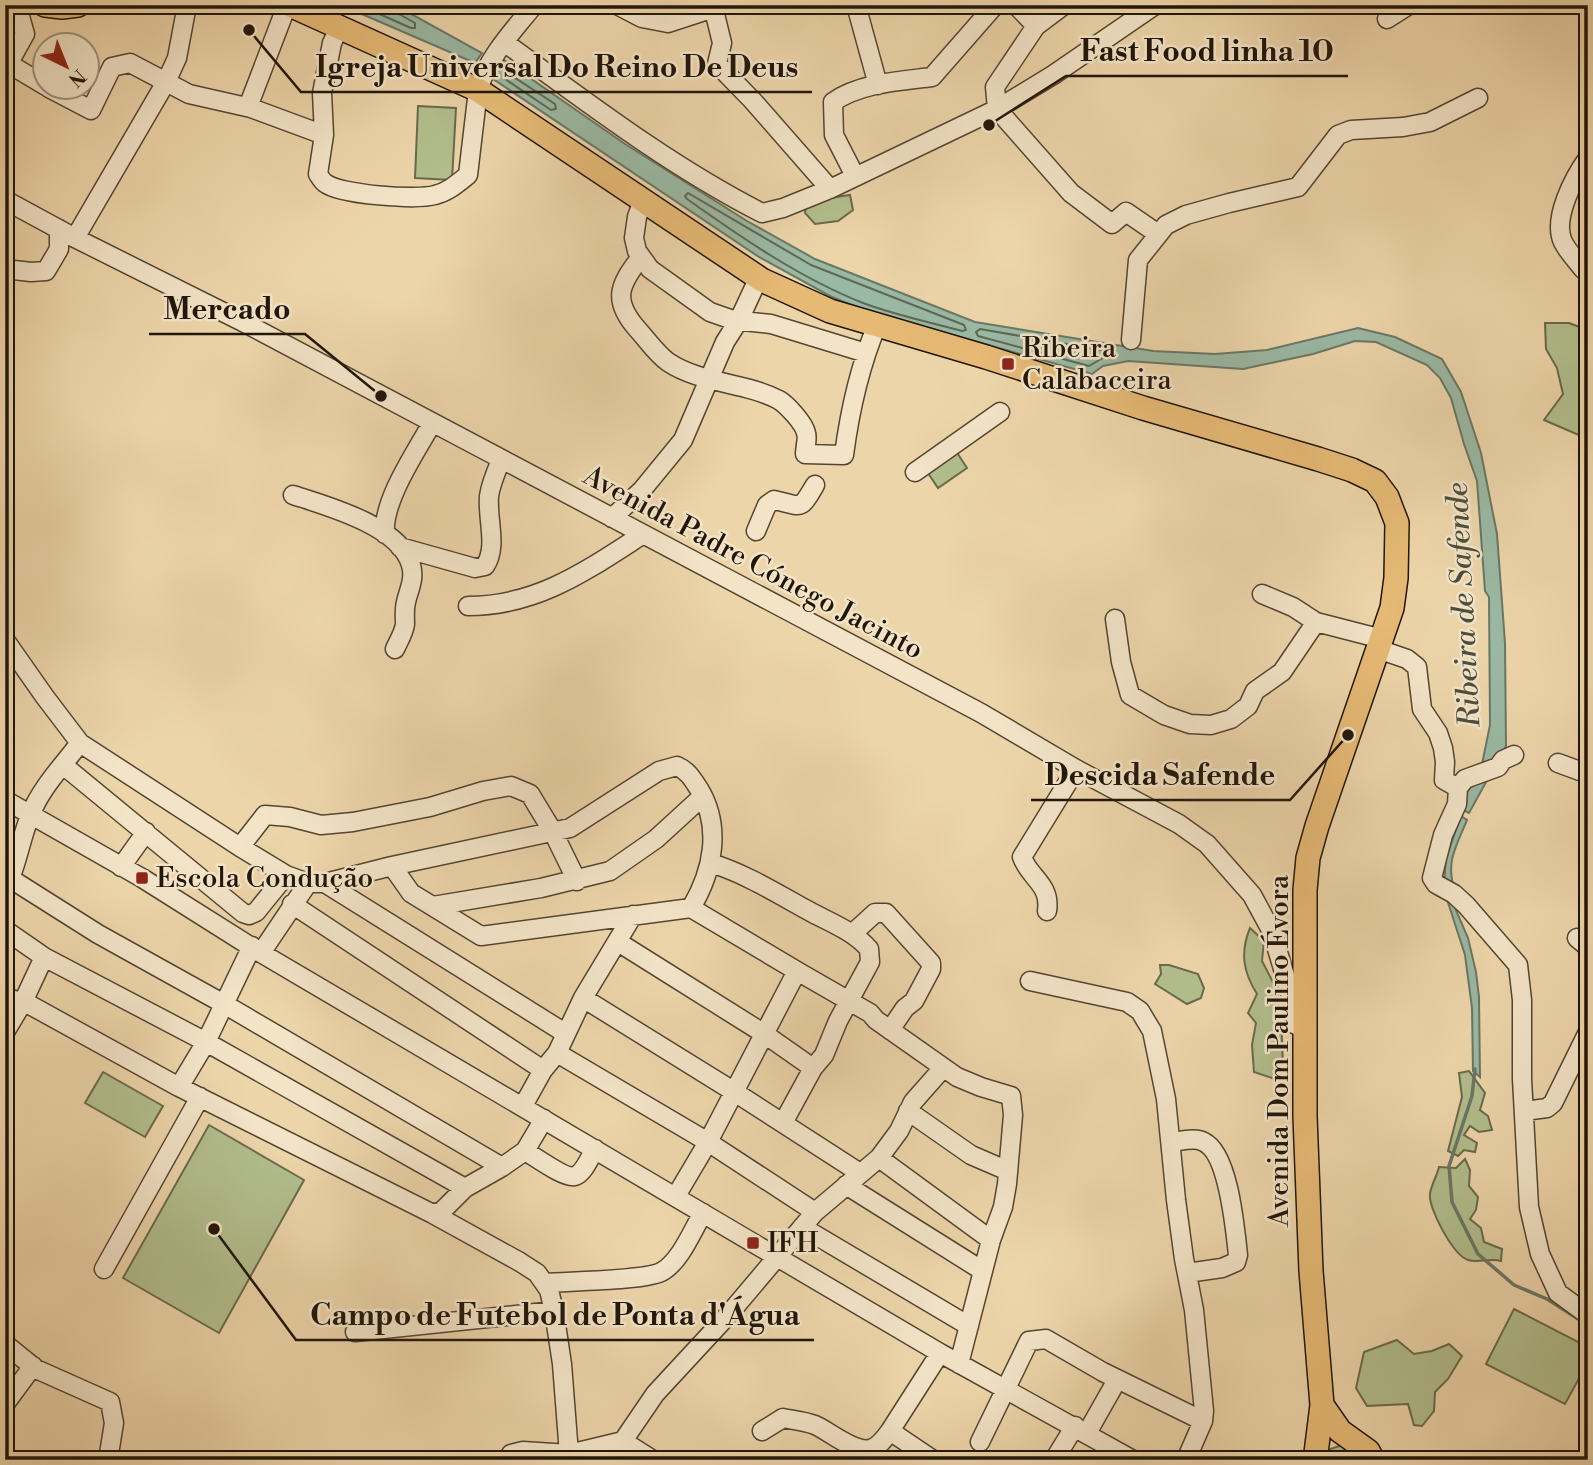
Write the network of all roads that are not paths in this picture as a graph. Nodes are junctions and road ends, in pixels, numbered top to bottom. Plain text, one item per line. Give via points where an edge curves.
1 (45, 5) edge
2 (78, 5) edge
3 (187, 5) edge
4 (289, 5) edge
5 (534, 5) edge
6 (617, 5) edge
7 (856, 5) edge
8 (995, 5) edge
9 (1016, 5) edge
10 (1064, 5) edge
11 (1155, 5) edge
12 (1409, 5) edge
13 (5, 6) edge
14 (719, 8) edge
15 (1387, 19) dead end
16 (340, 26) junction
17 (1036, 26) junction
18 (500, 47) junction
19 (7, 67) edge
20 (32, 80) edge
21 (166, 82) junction
22 (480, 84) junction
23 (878, 85) junction
24 (102, 87) edge
25 (1478, 98) dead end
26 (76, 102) edge
27 (95, 102) edge
28 (248, 107) junction
29 (997, 109) junction
30 (324, 135) junction
31 (1588, 159) edge
32 (855, 176) junction
33 (830, 189) junction
34 (5, 200) edge
35 (643, 200) junction
36 (67, 233) junction
37 (1158, 234) junction
38 (641, 257) junction
39 (5, 269) edge
40 (1588, 271) edge
41 (759, 277) junction
42 (740, 320) junction
43 (877, 325) junction
44 (1131, 340) dead end
45 (866, 353) junction
46 (709, 378) junction
47 (1000, 412) dead end
48 (432, 423) junction
49 (501, 460) junction
50 (915, 471) dead end
51 (815, 485) dead end
52 (293, 495) dead end
53 (612, 518) junction
54 (756, 531) dead end
55 (385, 534) junction
56 (642, 535) junction
57 (400, 547) junction
58 (1262, 594) dead end
59 (468, 606) dead end
60 (1115, 619) dead end
61 (1316, 622) junction
62 (5, 640) edge
63 (1380, 644) junction
64 (395, 649) dead end
65 (80, 743) junction
66 (1514, 755) dead end
67 (1558, 763) dead end
68 (63, 765) junction
69 (1076, 769) junction
70 (1588, 774) edge
71 (1462, 783) junction
72 (703, 796) junction
73 (5, 800) edge
74 (30, 814) junction
75 (146, 832) junction
76 (553, 832) junction
77 (240, 847) junction
78 (12, 850) edge
79 (711, 863) junction
80 (392, 866) junction
81 (121, 867) junction
82 (286, 875) junction
83 (577, 881) junction
84 (316, 883) junction
85 (8, 884) edge
86 (292, 904) junction
87 (433, 906) junction
88 (691, 908) junction
89 (1047, 911) dead end
90 (634, 915) junction
91 (5, 930) edge
92 (852, 934) junction
93 (618, 942) junction
94 (257, 949) junction
95 (44, 957) junction
96 (797, 971) junction
97 (1030, 981) dead end
98 (5, 997) edge
99 (583, 998) junction
100 (23, 1002) junction
101 (850, 1002) junction
102 (223, 1004) junction
103 (890, 1030) junction
104 (5, 1032) edge
105 (1588, 1032) edge
106 (565, 1033) junction
107 (764, 1033) junction
108 (206, 1042) junction
109 (557, 1053) junction
110 (813, 1068) junction
111 (943, 1068) junction
112 (543, 1070) junction
113 (179, 1087) junction
114 (733, 1091) junction
115 (200, 1097) junction
116 (523, 1106) junction
117 (908, 1111) junction
118 (1524, 1111) junction
119 (1305, 1116) junction
120 (544, 1119) junction
121 (783, 1123) junction
122 (708, 1142) junction
123 (1172, 1142) junction
124 (595, 1149) junction
125 (525, 1151) junction
126 (879, 1158) junction
127 (502, 1167) junction
128 (1008, 1171) junction
129 (853, 1179) junction
130 (465, 1188) junction
131 (677, 1196) junction
132 (815, 1212) junction
133 (703, 1213) junction
134 (433, 1214) junction
135 (802, 1227) junction
136 (990, 1240) junction
137 (779, 1257) junction
138 (104, 1269) dead end
139 (983, 1270) junction
140 (1186, 1273) junction
141 (545, 1283) junction
142 (554, 1311) junction
143 (1588, 1315) edge
144 (969, 1326) junction
145 (355, 1332) dead end
146 (5, 1344) edge
147 (940, 1353) junction
148 (959, 1364) junction
149 (33, 1366) junction
150 (1117, 1380) junction
151 (1005, 1388) junction
152 (5, 1404) edge
153 (1322, 1405) junction
154 (1203, 1421) junction
155 (1081, 1430) junction
156 (890, 1431) junction
157 (762, 1432) dead end
158 (1350, 1440) junction
159 (623, 1441) junction
160 (981, 1442) dead end
161 (569, 1454) junction
162 (1314, 1457) edge
163 (1124, 1458) edge
164 (108, 1460) edge
165 (508, 1460) edge
166 (653, 1460) edge
167 (933, 1460) edge
168 (1054, 1460) edge
169 (1186, 1460) edge
170 (1373, 1460) edge

1 - 2 main road
3 - 21 street via 177,58
4 - 16 main road, Avenida Dom Paulino Évora
4 - 28 street
5 - 18 street
6 - 14 street via 642,18 668,23
7 - 23 street
8 - 23 street via 932,76
9 - 17 street
10 - 17 street
11 - 29 street
12 - 15 street
13 - 19 street via 19,13 25,34
14 - 33 street via 722,43 717,64
16 - 22 main road, Avenida Dom Paulino Évora
16 - 30 street via 322,93
17 - 29 street via 995,87
18 - 22 street
18 - 33 street via 700,178 762,213
19 - 20 street
21 - 24 street via 131,63 112,67
21 - 28 street via 189,94
21 - 36 street
22 - 30 street via 468,175 434,196 407,198 325,183 318,174
22 - 35 main road, Avenida Dom Paulino Évora
23 - 32 street via 833,102 834,135
25 - 37 street via 1430,122 1338,135 1298,187 1186,215
26 - 27 street via 91,110
28 - 30 street
29 - 32 street
29 - 37 street via 1070,193 1112,224 1126,212
31 - 40 street via 1568,194 1560,221 1562,240
32 - 33 street
34 - 36 street, Avenida Padre Cónego Jacinto
35 - 38 street via 634,238
35 - 41 main road, Avenida Dom Paulino Évora
36 - 39 street via 46,271
36 - 48 street, Avenida Padre Cónego Jacinto
37 - 44 street via 1138,260
38 - 42 street via 650,269 710,312
38 - 46 street via 620,290 631,322 667,361
41 - 42 street
41 - 43 main road, Avenida Dom Paulino Évora via 830,311
42 - 45 street via 771,324
42 - 46 street via 724,342
43 - 45 street
43 - 63 main road, Avenida Dom Paulino Évora via 1318,458 1374,481 1387,497 1397,523 1392,608
45 - 46 street via 851,403 844,455 804,454 807,433 780,401
46 - 53 street via 683,440
47 - 50 street
48 - 49 street, Avenida Padre Cónego Jacinto
48 - 55 street via 393,497
49 - 53 street, Avenida Padre Cónego Jacinto
49 - 57 street via 489,498 492,552 485,566 475,568
51 - 54 street via 798,507 774,500 767,505
52 - 55 street via 355,515
53 - 56 street, Avenida Padre Cónego Jacinto
55 - 57 street
56 - 59 street via 540,594 490,606
56 - 69 street, Avenida Padre Cónego Jacinto via 981,713
57 - 64 street via 410,562 413,580 405,626
58 - 61 street
60 - 61 street via 1130,695 1164,715 1211,725 1231,719 1248,706 1255,691 1282,672
61 - 63 street
62 - 65 street
63 - 71 street via 1417,667 1422,709 1443,748 1444,780
63 - 119 main road, Avenida Dom Paulino Évora via 1308,858
65 - 68 street
65 - 77 street
66 - 71 street
67 - 70 street
68 - 74 street
68 - 75 street
69 - 89 street via 1022,856 1046,891
69 - 119 street, Avenida Padre Cónego Jacinto via 1198,837 1252,895 1272,932 1294,1006
71 - 118 street via 1432,877 1466,905 1518,965
72 - 76 street via 688,771 669,766 570,828
72 - 79 street via 710,809
72 - 83 street via 656,839 610,871
73 - 74 street
74 - 78 street
74 - 81 street
75 - 81 street
75 - 82 street via 249,915
76 - 77 street via 530,794 511,786 353,822 321,825 265,815
76 - 80 street
76 - 83 street
77 - 82 street
78 - 85 street
79 - 88 street
79 - 92 street
80 - 84 street
80 - 87 street via 411,892
81 - 94 street
82 - 84 street
83 - 87 street
84 - 86 street
84 - 106 street
85 - 102 street
86 - 94 street
86 - 112 street
87 - 90 street via 481,936
88 - 90 street
88 - 96 street
90 - 93 street
91 - 95 street
92 - 101 street via 869,949 870,962
92 - 103 street via 875,913 886,913 931,963 914,1001
93 - 99 street
93 - 107 street
94 - 102 street
94 - 116 street
95 - 100 street
95 - 108 street
96 - 101 street
96 - 107 street
97 - 123 street via 1126,1002 1140,1012 1152,1031
98 - 100 street
99 - 106 street
99 - 114 street
100 - 104 street
100 - 113 street
101 - 103 street
101 - 110 street
102 - 108 street
102 - 127 street
103 - 111 street
105 - 118 street via 1553,1103
106 - 109 street
107 - 110 street
107 - 114 street
108 - 113 street
108 - 130 street
109 - 112 street
109 - 122 street
110 - 121 street
111 - 117 street
111 - 128 street via 1011,1096
112 - 116 street
113 - 115 street
114 - 121 street
114 - 122 street
115 - 134 street
115 - 138 street
116 - 120 street
117 - 126 street
117 - 128 street via 971,1155
118 - 143 street via 1529,1207 1540,1254 1558,1293
119 - 153 main road, Avenida Dom Paulino Évora
120 - 124 street
120 - 125 street
121 - 129 street
122 - 131 street
122 - 132 street
123 - 140 street
123 - 140 street via 1199,1140 1212,1147 1226,1176 1238,1255 1230,1266
124 - 125 street via 575,1176 567,1176
124 - 131 street
125 - 127 street
126 - 129 street
126 - 136 street
127 - 130 street
128 - 136 street via 1003,1207
129 - 132 street
129 - 139 street
130 - 134 street
131 - 133 street
132 - 135 street
133 - 137 street
133 - 141 street via 662,1272
134 - 141 street via 520,1262
135 - 137 street
135 - 144 street
136 - 139 street
137 - 147 street
137 - 159 street via 655,1394
139 - 144 street
140 - 154 street via 1194,1311
141 - 142 street
142 - 145 street
142 - 161 street
144 - 148 street
146 - 149 street
147 - 148 street
147 - 156 street
148 - 151 street
149 - 152 street
149 - 164 street via 110,1402 114,1423
150 - 151 street via 1046,1339 1037,1339 1029,1341
150 - 154 street
150 - 155 street
151 - 155 street
151 - 160 street
153 - 158 main road
153 - 162 main road, Avenida Dom Paulino Évora
154 - 169 street
155 - 163 street
155 - 168 street
156 - 157 street via 869,1449 814,1425 783,1418
156 - 167 street
158 - 162 main road via 1330,1442
158 - 170 main road via 1368,1451
159 - 161 street
159 - 166 street
161 - 165 street via 523,1451 511,1454

